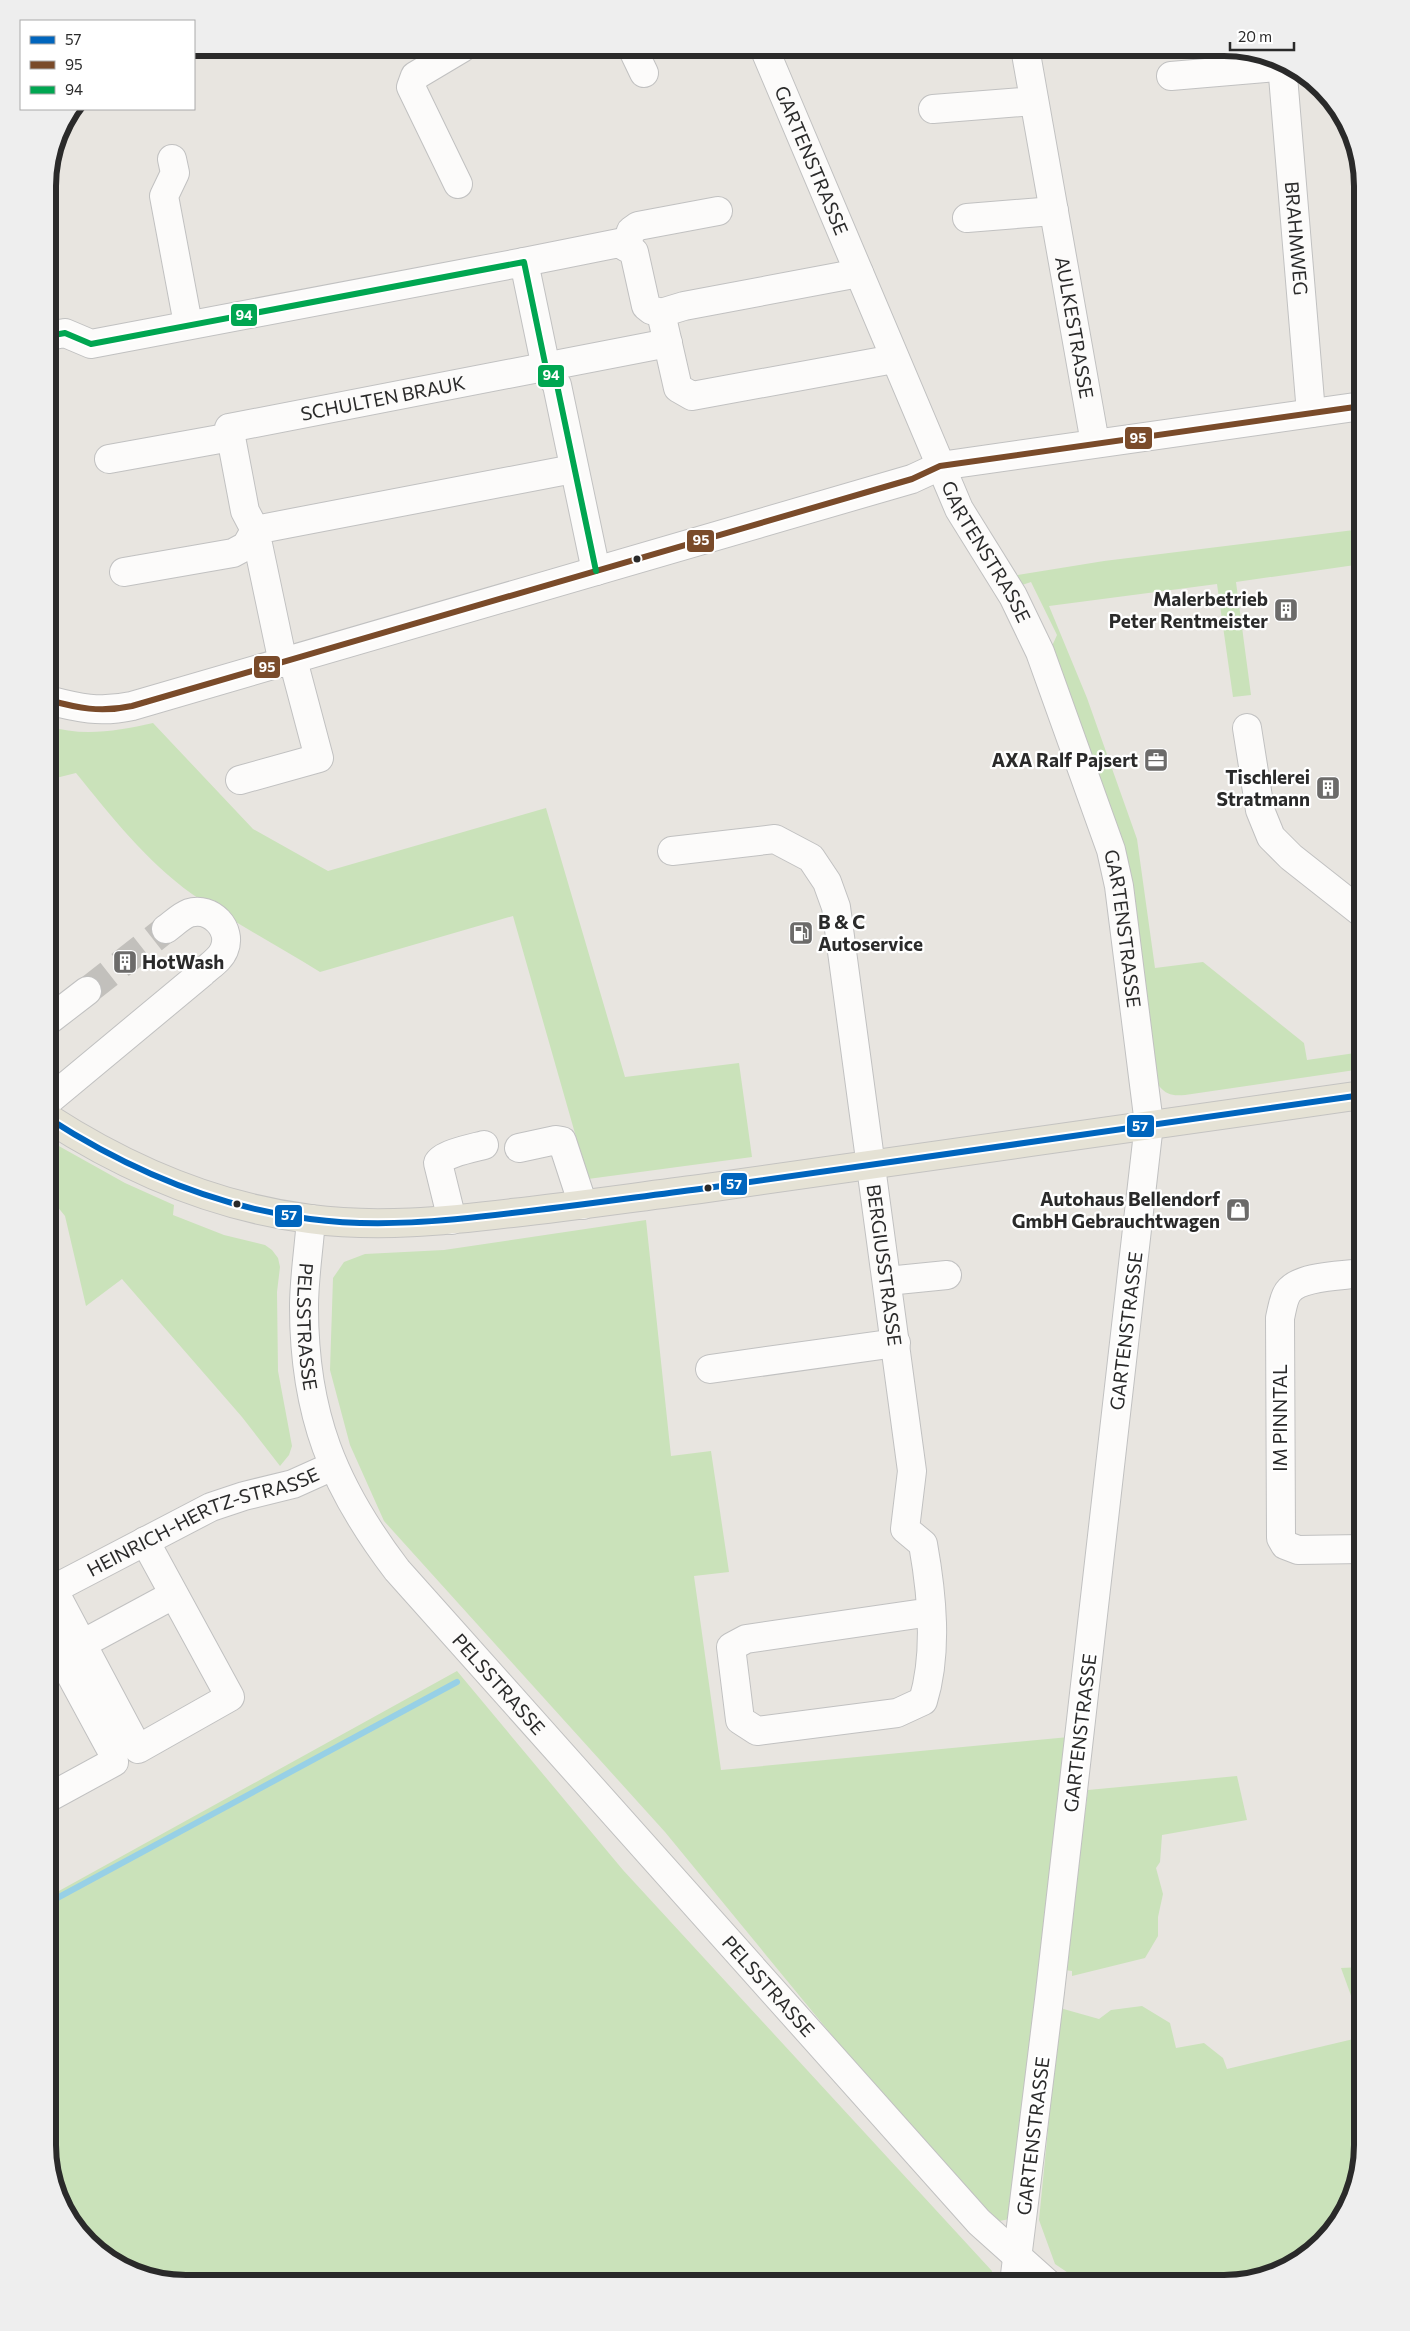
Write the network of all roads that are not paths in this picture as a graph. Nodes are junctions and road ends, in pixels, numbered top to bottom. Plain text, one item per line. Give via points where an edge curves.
1 (448, 56) edge
2 (636, 56) edge
3 (768, 57) edge
4 (1027, 57) edge
5 (1274, 67) edge
6 (1284, 72) edge
7 (644, 73) dead end
8 (1171, 76) dead end
9 (1034, 100) junction
10 (933, 109) dead end
11 (172, 160) dead end
12 (458, 184) dead end
13 (718, 211) dead end
14 (1054, 211) junction
15 (967, 218) dead end
16 (626, 247) junction
17 (524, 262) junction
18 (859, 273) junction
19 (661, 312) junction
20 (188, 324) junction
21 (57, 334) edge
22 (668, 343) junction
23 (894, 359) junction
24 (546, 368) junction
25 (1354, 407) edge
26 (1310, 413) junction
27 (231, 437) junction
28 (1095, 443) junction
29 (109, 459) dead end
30 (940, 466) junction
31 (573, 469) junction
32 (255, 530) junction
33 (596, 571) junction
34 (124, 572) dead end
35 (288, 662) junction
36 (57, 702) edge
37 (1247, 728) dead end
38 (240, 780) dead end
39 (672, 850) dead end
40 (1354, 907) edge
41 (166, 929) tunnel mouth
42 (87, 991) tunnel mouth
43 (57, 1014) edge
44 (57, 1094) edge
45 (1354, 1096) edge
46 (57, 1123) edge
47 (1149, 1124) junction
48 (484, 1145) dead end
49 (519, 1148) dead end
50 (871, 1166) junction
51 (584, 1205) junction
52 (311, 1219) junction
53 (452, 1220) junction
54 (1354, 1274) edge
55 (947, 1275) dead end
56 (887, 1281) junction
57 (896, 1343) junction
58 (710, 1369) dead end
59 (333, 1466) junction
60 (145, 1541) junction
61 (1354, 1550) edge
62 (56, 1587) edge
63 (173, 1595) junction
64 (56, 1600) edge
65 (931, 1612) junction
66 (84, 1643) junction
67 (56, 1648) edge
68 (56, 1794) edge
69 (1015, 2271) edge

1 - 12 street via 415,76 411,87
2 - 7 street
3 - 18 street, GARTENSTRASSE
4 - 9 street, AULKESTRASSE
5 - 8 street
6 - 26 street, BRAHMWEG
9 - 10 street
9 - 14 street, AULKESTRASSE
11 - 20 street via 175,173 164,196
13 - 16 street via 638,226 631,231
14 - 15 street
14 - 28 street, AULKESTRASSE
16 - 17 street via 619,243
16 - 19 street via 634,252 646,306
17 - 20 street
17 - 24 street
18 - 19 street
18 - 23 street, GARTENSTRASSE
19 - 22 street
20 - 21 street via 91,344 65,332
22 - 23 street via 678,388 692,396
22 - 24 street
23 - 30 street, GARTENSTRASSE
24 - 27 street, SCHULTEN BRAUK via 229,428
24 - 31 street via 557,385
25 - 26 street
26 - 28 street
27 - 29 street
27 - 32 street via 246,511
28 - 30 street
30 - 33 street via 912,479
30 - 47 street, GARTENSTRASSE via 959,509 1013,596 1040,652 1111,850 1128,942
31 - 32 street
31 - 33 street
32 - 34 street via 246,546 233,553
32 - 35 street
33 - 35 street
35 - 36 street via 120,709 82,709
35 - 38 street via 319,758
37 - 40 street via 1260,810 1271,837
39 - 50 street, BERGIUSSTRASSE via 776,839 811,858 836,907
41 - 44 street via 188,914 204,913 225,929 223,952
42 - 43 street
45 - 47 main road
46 - 52 main road via 89,1144 166,1181 234,1204
47 - 50 main road
47 - 69 street, GARTENSTRASSE via 1055,1954
48 - 53 street via 439,1160
49 - 51 street via 562,1141
50 - 51 main road
50 - 56 street, BERGIUSSTRASSE
51 - 53 main road
52 - 53 main road via 395,1224
52 - 59 street, PELSSTRASSE via 304,1305 306,1370 316,1416
54 - 61 street, IM PINNTAL via 1298,1284 1289,1292 1280,1318 1281,1538 1285,1545 1298,1550
55 - 56 street
56 - 57 street, BERGIUSSTRASSE
57 - 58 street
57 - 65 street, BERGIUSSTRASSE via 912,1471 905,1529 924,1544
59 - 60 street, HEINRICH-HERTZ-STRASSE via 293,1484 211,1508
59 - 69 street, PELSSTRASSE via 368,1532 398,1570 979,2222
60 - 62 street, HEINRICH-HERTZ-STRASSE
60 - 63 street
63 - 66 street
63 - 66 street via 230,1697 138,1749
64 - 66 street
65 - 65 street via 931,1676 923,1701 897,1713 757,1731 740,1720 731,1647 746,1639
67 - 68 street via 113,1753 114,1762

